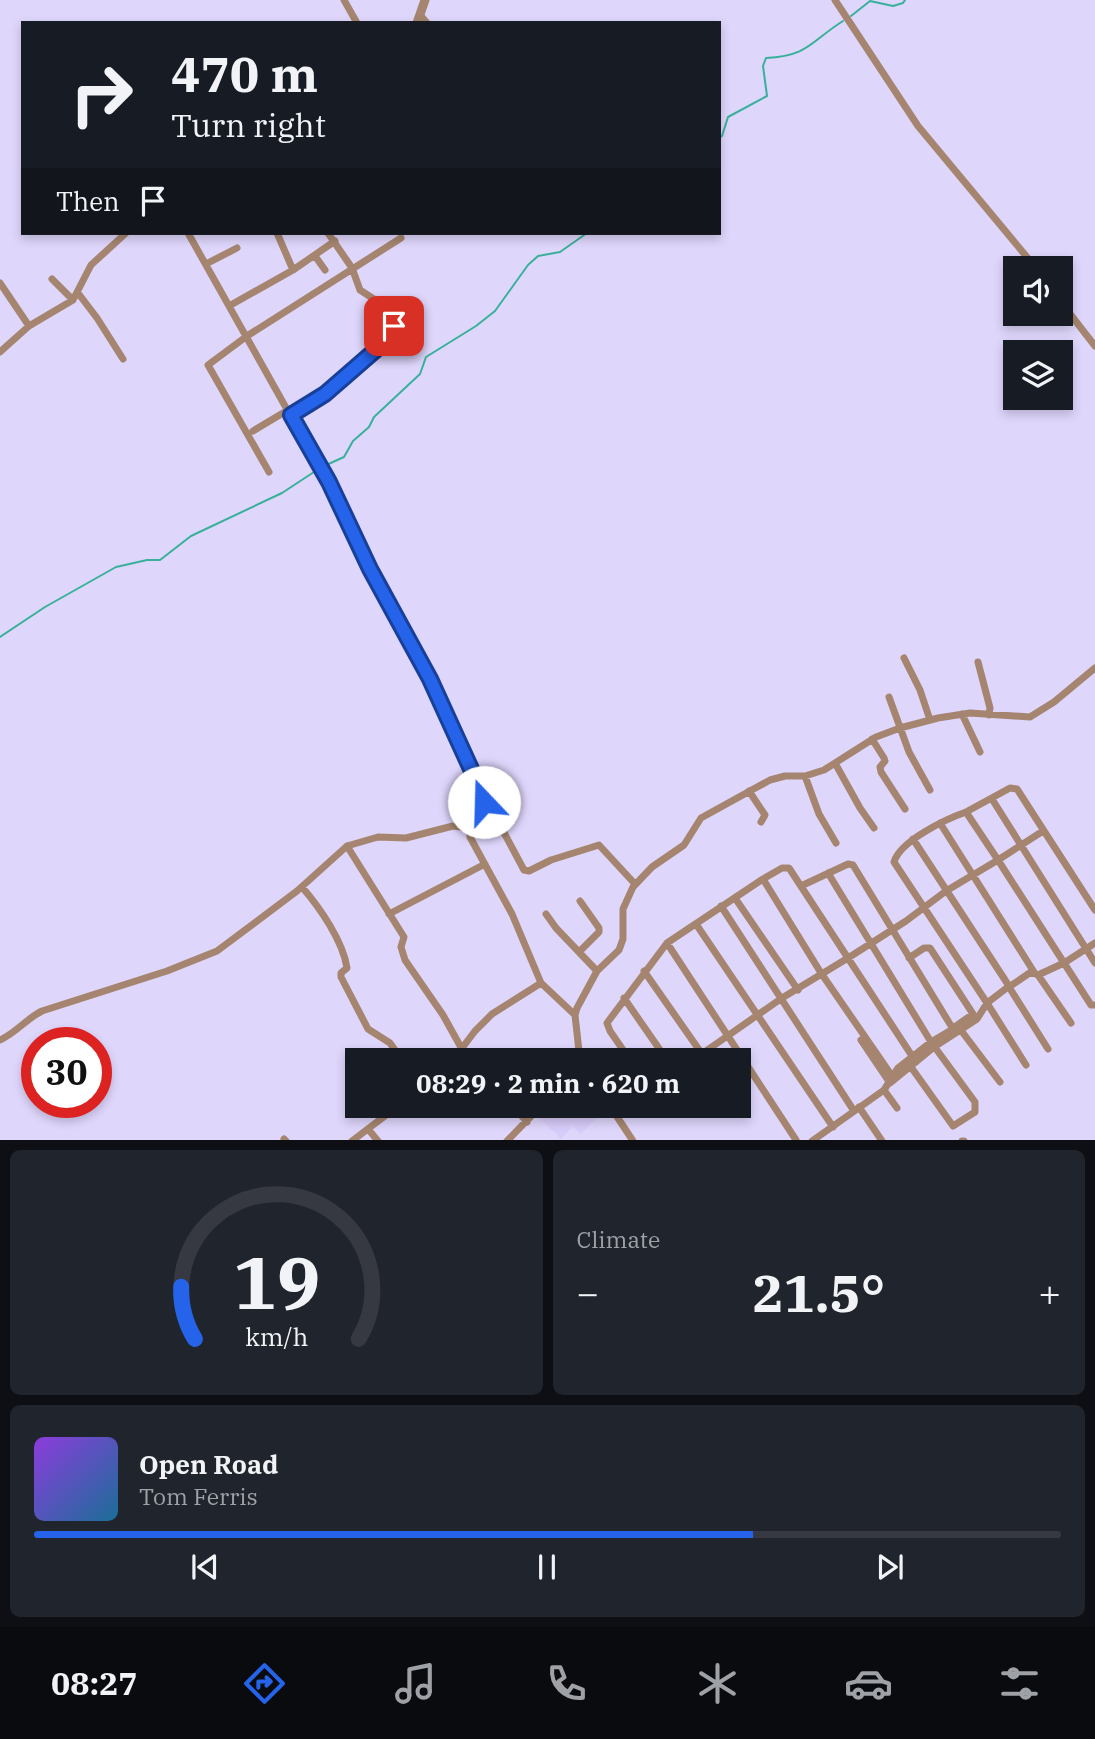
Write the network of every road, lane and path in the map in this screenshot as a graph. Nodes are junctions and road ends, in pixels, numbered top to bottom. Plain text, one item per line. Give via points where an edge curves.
1 (344, 0) edge
2 (425, 0) edge
3 (835, 0) edge
4 (356, 21) edge
5 (422, 21) edge
6 (124, 235) edge
7 (189, 235) edge
8 (278, 235) edge
9 (330, 235) edge
10 (401, 238) dead end
11 (335, 241) junction
12 (237, 248) dead end
13 (316, 256) junction
14 (1026, 256) edge
15 (206, 264) junction
16 (352, 268) junction
17 (293, 270) junction
18 (325, 270) dead end
19 (52, 279) dead end
20 (0, 283) edge
21 (73, 297) junction
22 (229, 306) junction
23 (1073, 317) edge
24 (29, 326) junction
25 (247, 335) junction
26 (1095, 345) edge
27 (0, 352) edge
28 (123, 359) dead end
29 (289, 413) junction
30 (253, 431) dead end
31 (269, 472) dead end
32 (904, 658) dead end
33 (978, 662) dead end
34 (1095, 668) edge
35 (889, 697) dead end
36 (989, 711) junction
37 (962, 714) junction
38 (929, 715) junction
39 (899, 724) junction
40 (872, 739) junction
41 (980, 752) dead end
42 (835, 763) junction
43 (805, 776) junction
44 (930, 790) dead end
45 (749, 791) junction
46 (992, 799) junction
47 (905, 808) dead end
48 (966, 812) junction
49 (476, 818) junction
50 (761, 822) dead end
51 (940, 823) junction
52 (470, 828) junction
53 (874, 828) dead end
54 (1043, 831) junction
55 (913, 839) junction
56 (836, 843) dead end
57 (1021, 844) junction
58 (347, 845) junction
59 (998, 860) junction
60 (485, 864) junction
61 (828, 873) junction
62 (972, 875) junction
63 (763, 878) junction
64 (635, 884) junction
65 (801, 886) junction
66 (302, 887) junction
67 (946, 891) junction
68 (735, 898) junction
69 (580, 901) dead end
70 (720, 906) junction
71 (922, 908) junction
72 (1095, 910) edge
73 (390, 914) junction
74 (546, 914) dead end
75 (696, 924) junction
76 (892, 929) junction
77 (870, 942) junction
78 (667, 943) junction
79 (1095, 943) edge
80 (1085, 949) junction
81 (579, 951) junction
82 (848, 958) junction
83 (909, 958) junction
84 (1064, 963) junction
85 (1095, 963) edge
86 (597, 971) junction
87 (644, 971) junction
88 (820, 974) junction
89 (1036, 974) junction
90 (541, 983) junction
91 (1009, 987) junction
92 (798, 990) junction
93 (624, 998) junction
94 (782, 998) junction
95 (984, 1004) junction
96 (1095, 1005) edge
97 (575, 1015) junction
98 (756, 1016) junction
99 (975, 1016) junction
100 (1072, 1023) dead end
101 (957, 1029) junction
102 (729, 1035) junction
103 (0, 1040) edge
104 (933, 1044) junction
105 (394, 1048) edge
106 (459, 1048) edge
107 (464, 1048) edge
108 (577, 1048) edge
109 (622, 1048) edge
110 (659, 1048) edge
111 (698, 1048) edge
112 (711, 1048) edge
113 (1048, 1049) dead end
114 (913, 1062) junction
115 (1026, 1065) dead end
116 (891, 1079) junction
117 (1000, 1082) dead end
118 (884, 1090) junction
119 (897, 1108) dead end
120 (857, 1109) junction
121 (382, 1118) edge
122 (524, 1118) edge
123 (530, 1118) edge
124 (618, 1118) edge
125 (527, 1122) junction
126 (833, 1127) junction
127 (368, 1129) junction
128 (352, 1140) edge
129 (378, 1140) edge
130 (506, 1140) edge
131 (633, 1140) edge
132 (796, 1140) edge
133 (803, 1140) edge
134 (812, 1140) edge
135 (882, 1140) edge

1 - 4 street
2 - 5 street
3 - 14 street via 918,126
6 - 21 street via 91,265
7 - 15 street
8 - 17 street
9 - 11 street
10 - 16 street
11 - 13 street
11 - 16 street
12 - 15 street
13 - 17 street
13 - 18 street
15 - 22 street
16 - 25 street
16 - 29 street via 360,289 383,305 395,332 332,388
17 - 22 street
19 - 21 street
20 - 24 street
21 - 24 street
21 - 28 street via 97,318
22 - 25 street
23 - 26 street
24 - 27 street
25 - 29 street
25 - 31 street via 208,366
29 - 30 street
29 - 49 street via 430,679 483,798
32 - 38 street
33 - 36 street
34 - 36 street via 1037,715 1019,718
35 - 39 street
36 - 37 street
37 - 38 street
37 - 41 street
38 - 39 street
39 - 40 street
39 - 44 street
40 - 42 street
40 - 47 street via 885,761 881,772
42 - 43 street
42 - 53 street
43 - 45 street via 776,778
43 - 56 street
45 - 50 street via 765,815
45 - 64 street via 701,818 684,845
46 - 48 street
46 - 54 street via 1010,788 1017,789
46 - 57 street
48 - 51 street
48 - 59 street
49 - 52 street
49 - 64 street via 501,827 524,870 599,845
51 - 55 street
51 - 62 street
52 - 58 street via 451,827 406,838 378,837
52 - 60 street
54 - 57 street
54 - 72 street
55 - 67 street
55 - 71 street via 893,860
57 - 59 street
57 - 80 street
58 - 66 street
58 - 73 street
59 - 62 street
59 - 84 street
60 - 73 street
60 - 90 street
61 - 65 street
61 - 76 street via 853,865
61 - 77 street
62 - 67 street
62 - 89 street
63 - 65 street via 785,867
63 - 68 street
63 - 88 street
64 - 86 street via 623,909 619,950
65 - 82 street
66 - 103 street via 217,951 42,1011
66 - 105 street via 345,958 347,968 341,977 366,1026
67 - 71 street
67 - 91 street
68 - 70 street
68 - 92 street
69 - 81 street via 599,932
70 - 75 street
70 - 94 street
71 - 76 street
71 - 95 street
73 - 106 street via 404,937 405,960 443,1015
74 - 81 street
75 - 78 street
75 - 98 street
76 - 77 street
76 - 83 street
77 - 82 street
77 - 104 street
78 - 87 street
78 - 102 street
79 - 80 street
80 - 84 street
80 - 85 street
81 - 86 street
82 - 88 street
82 - 114 street
83 - 99 street via 930,948
83 - 101 street
84 - 89 street
84 - 96 street via 1091,1006
86 - 97 street
87 - 93 street
87 - 111 street
88 - 92 street
88 - 116 street
89 - 91 street
89 - 100 street
90 - 97 street
90 - 107 street via 492,1014
91 - 95 street
91 - 113 street
92 - 94 street
93 - 109 street via 607,1026
93 - 110 street
94 - 98 street
94 - 120 street
95 - 99 street
95 - 115 street
97 - 108 street
98 - 102 street
98 - 126 street
99 - 101 street
101 - 104 street
101 - 117 street
102 - 112 street
102 - 132 street
104 - 114 street
104 - 114 street via 975,1102 972,1115 953,1126
114 - 116 street
116 - 118 street
118 - 119 street
118 - 120 street
120 - 126 street
120 - 135 street
121 - 127 street
122 - 125 street
123 - 125 street
124 - 131 street
125 - 130 street
126 - 134 street
127 - 128 street
127 - 129 street
132 - 133 street

